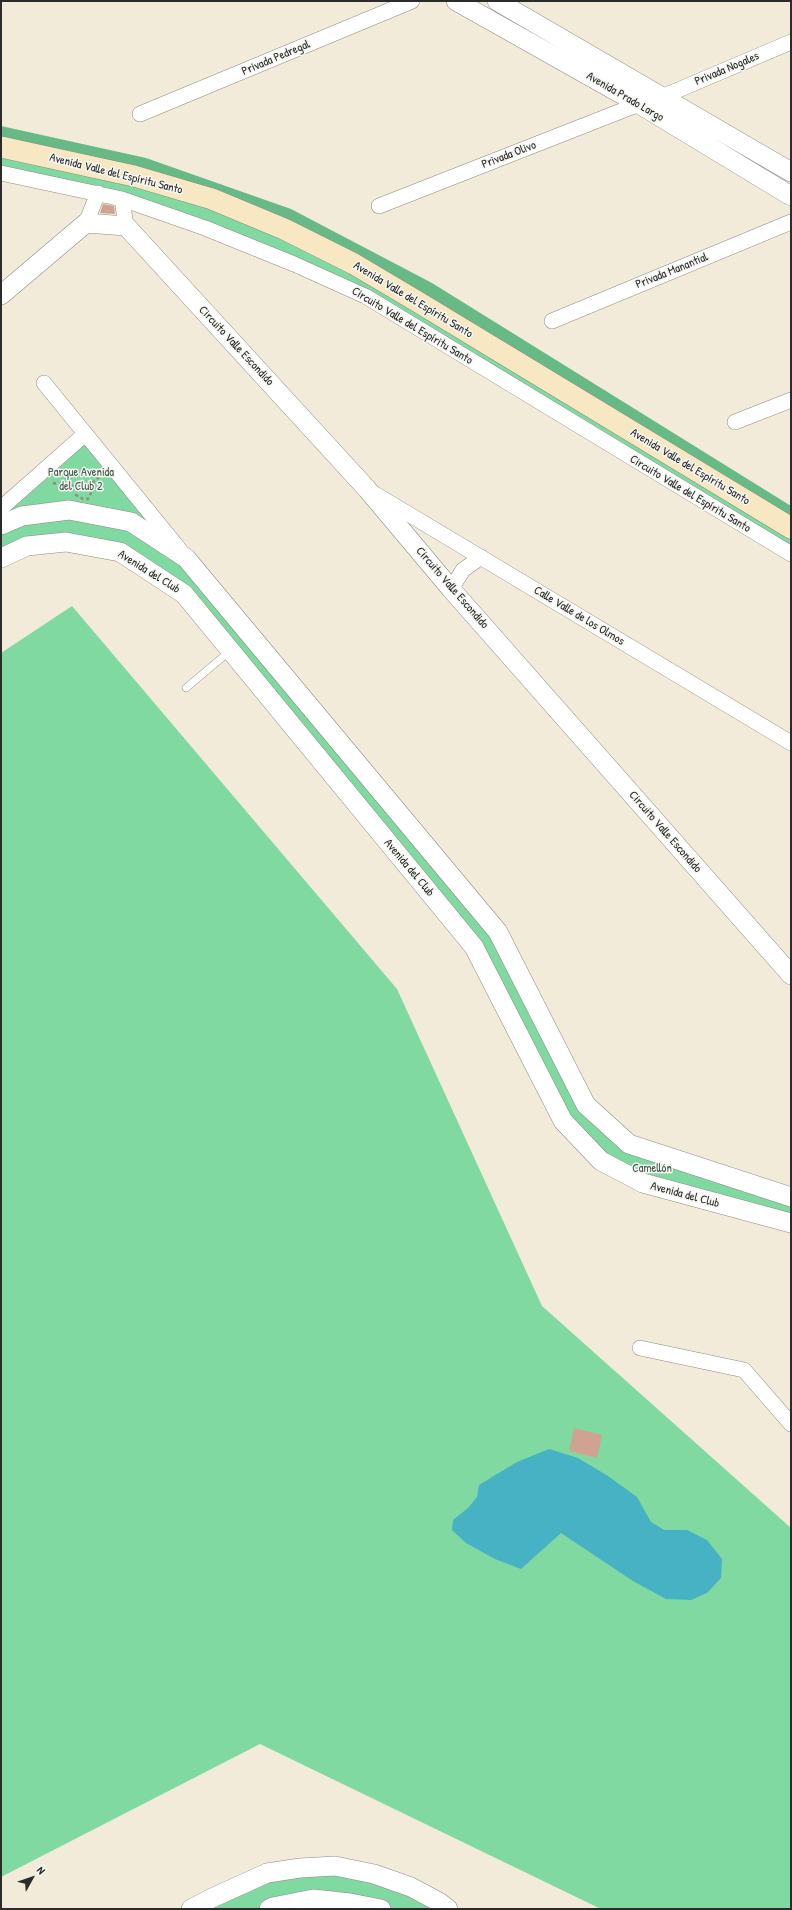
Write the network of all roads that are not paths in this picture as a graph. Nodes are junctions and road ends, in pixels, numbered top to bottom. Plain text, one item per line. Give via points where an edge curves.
1 (412, 1) edge
2 (456, 1) edge
3 (497, 1) edge
4 (791, 42) edge
5 (664, 96) junction
6 (639, 104) junction
7 (140, 114) dead end
8 (1, 147) edge
9 (791, 172) edge
10 (1, 173) edge
11 (98, 193) junction
12 (791, 196) edge
13 (122, 199) junction
14 (379, 206) dead end
15 (791, 222) edge
16 (86, 223) junction
17 (126, 226) junction
18 (1, 295) edge
19 (552, 320) dead end
20 (44, 383) dead end
21 (791, 400) edge
22 (735, 422) dead end
23 (85, 434) junction
24 (367, 489) junction
25 (1, 508) edge
26 (1, 525) edge
27 (791, 528) edge
28 (791, 554) edge
29 (481, 557) junction
30 (1, 558) edge
31 (186, 558) junction
32 (203, 577) junction
33 (451, 589) junction
34 (184, 594) junction
35 (230, 651) junction
36 (186, 688) dead end
37 (791, 743) edge
38 (791, 975) edge
39 (791, 1197) edge
40 (791, 1224) edge
41 (640, 1348) dead end
42 (791, 1424) edge
43 (191, 1909) edge
44 (269, 1909) edge
45 (381, 1909) edge
46 (448, 1909) edge

1 - 7 street, Privada Pedregal
2 - 6 street, Avenida Prado Largo
3 - 5 street, Avenida Prado Largo
4 - 5 street, Privada Nogales
5 - 9 street, Avenida Prado Largo
6 - 12 street, Avenida Prado Largo
6 - 14 street, Privada Olivo
8 - 27 main road, Avenida Valle del Espíritu Santo via 141,178 212,199 284,229 354,264
10 - 11 street, Circuito Valle del Espíritu Santo
11 - 13 street, Circuito Valle del Espíritu Santo
11 - 16 street
13 - 17 street
13 - 28 street, Circuito Valle del Espíritu Santo via 225,236 365,296
15 - 19 street, Privada Manantial
16 - 17 street
16 - 18 street
17 - 24 street, Circuito Valle Escondido
20 - 23 street
21 - 22 street
23 - 25 street
23 - 31 street
24 - 29 street, Calle Valle de los Olmos
24 - 33 street, Circuito Valle Escondido
26 - 31 street via 22,516 69,510 131,522
29 - 33 street via 463,570
29 - 37 street, Calle Valle de los Olmos
30 - 34 street, Avenida del Club via 26,546 66,542 120,552
31 - 32 street
32 - 34 street
32 - 39 street via 498,932 586,1105 629,1144
33 - 38 street, Circuito Valle Escondido
34 - 35 street, Avenida del Club
35 - 36 lane
35 - 40 street, Avenida del Club via 474,947 563,1120 601,1161 643,1183
41 - 42 street via 744,1370
43 - 46 street via 267,1874 300,1868 335,1866 374,1874 411,1887
44 - 45 street via 313,1899

